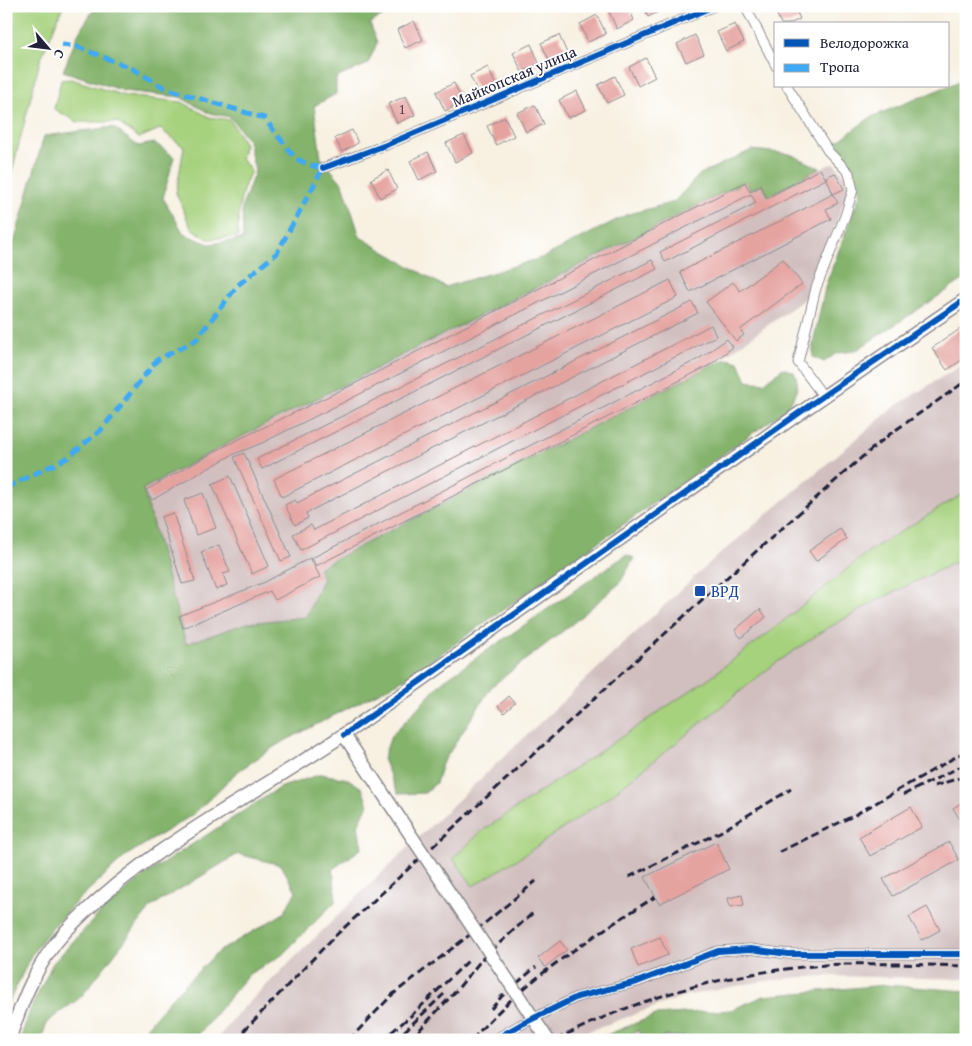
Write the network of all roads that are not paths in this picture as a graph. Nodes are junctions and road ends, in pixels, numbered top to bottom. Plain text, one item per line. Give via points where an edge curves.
1 (714, 6) edge
2 (744, 6) edge
3 (774, 62) edge
4 (788, 88) edge
5 (323, 168) dead end
6 (966, 299) edge
7 (823, 396) junction
8 (344, 734) junction
9 (966, 954) edge
10 (9, 1040) edge
11 (494, 1040) edge
12 (548, 1040) edge

1 - 5 street, Майкопская улица via 386,145
2 - 3 street
4 - 7 street via 828,151 849,173 854,190 816,288 798,362
6 - 7 main road
7 - 8 main road
8 - 10 main road via 190,830 136,869 89,909 46,956 19,1009
8 - 12 main road, bridge
9 - 11 street via 718,951 637,982 577,997

